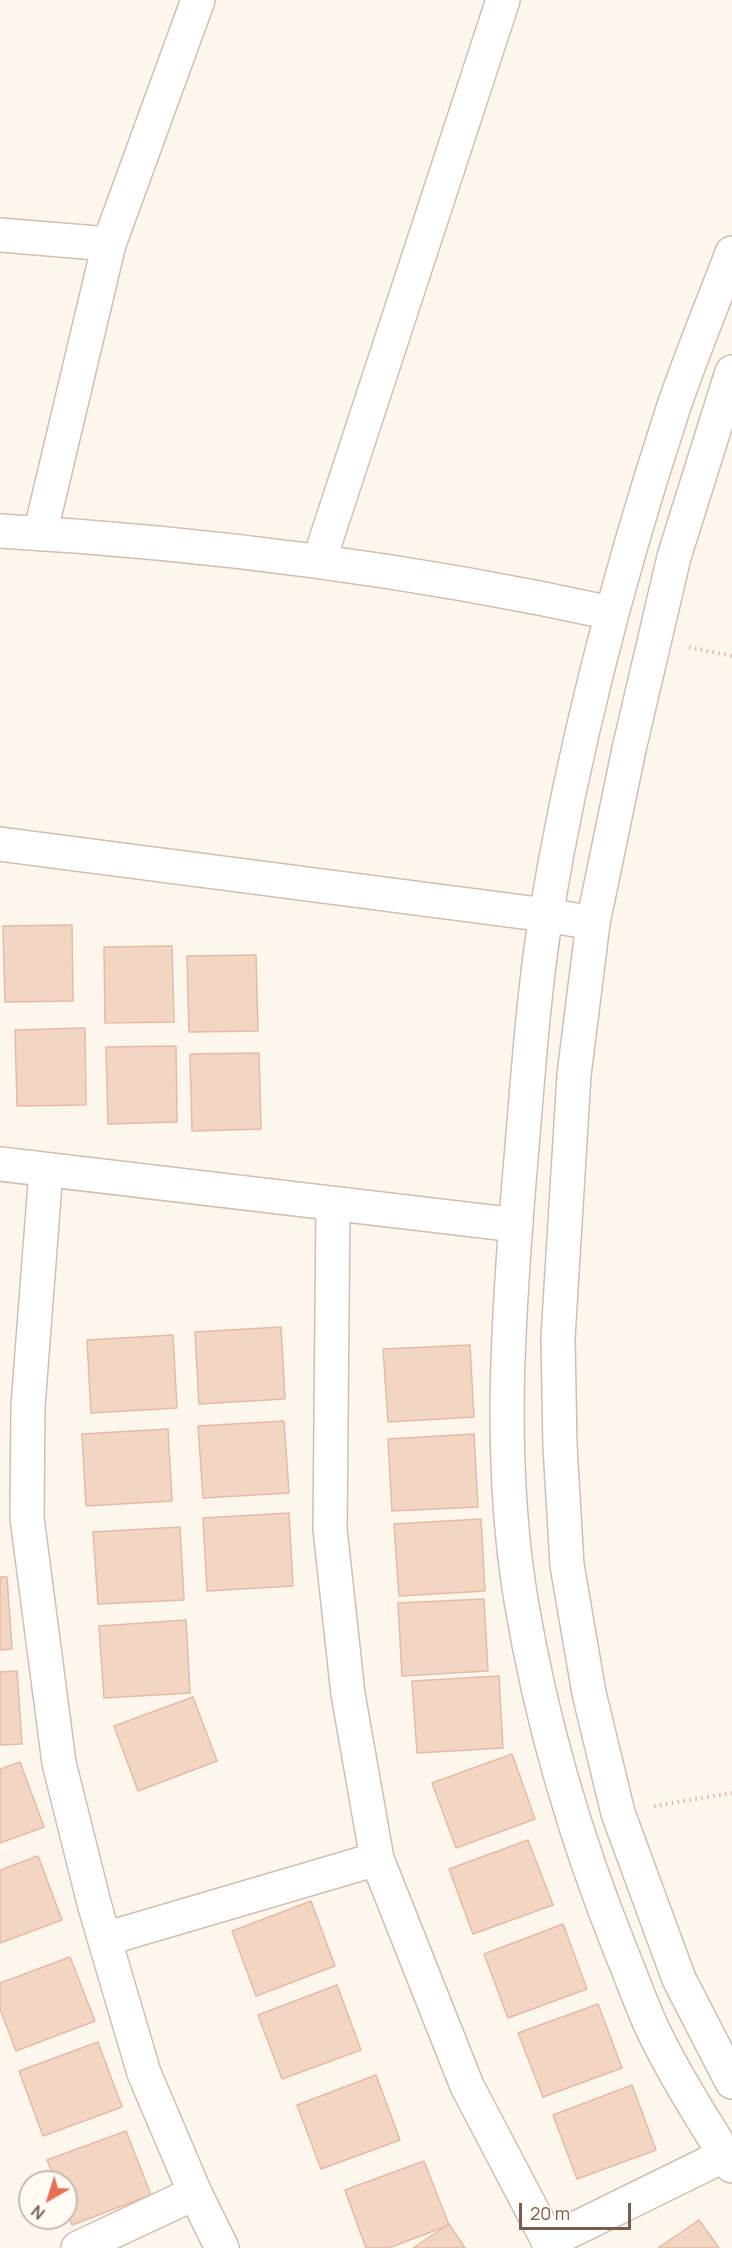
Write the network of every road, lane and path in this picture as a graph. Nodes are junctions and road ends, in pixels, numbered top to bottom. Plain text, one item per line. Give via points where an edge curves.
1 (198, 0) edge
2 (503, 0) edge
3 (0, 235) edge
4 (109, 244) junction
5 (732, 254) edge
6 (732, 372) edge
7 (0, 531) edge
8 (40, 534) junction
9 (320, 561) junction
10 (611, 613) junction
11 (655, 640) junction
12 (732, 656) edge
13 (0, 844) edge
14 (546, 915) junction
15 (593, 923) junction
16 (0, 1164) edge
17 (46, 1170) junction
18 (333, 1204) junction
19 (516, 1225) junction
20 (732, 1793) edge
21 (618, 1813) junction
22 (377, 1859) junction
23 (105, 1940) junction
24 (732, 2082) edge
25 (728, 2160) edge
26 (195, 2193) junction
27 (550, 2245) edge
28 (78, 2248) edge
29 (222, 2248) edge

1 - 4 street
2 - 9 street
3 - 4 street
4 - 8 street
5 - 10 street via 673,409
6 - 11 street via 674,557
7 - 8 street
8 - 9 street
9 - 10 street via 496,588
10 - 14 street
11 - 12 path
11 - 15 street
13 - 14 street
14 - 15 street
14 - 19 street
15 - 21 street via 574,1075 558,1338 560,1446 567,1565 589,1693
16 - 17 street
17 - 18 street
17 - 23 street via 28,1406 27,1518 59,1763
18 - 19 street
18 - 22 street via 330,1529 348,1694
19 - 25 street via 507,1373 507,1480 520,1598 542,1708 573,1818 652,2028
20 - 21 path
21 - 24 street via 680,1979
22 - 23 street
22 - 27 street via 467,2086
23 - 26 street via 144,2073
25 - 27 street
26 - 28 street
26 - 29 street

